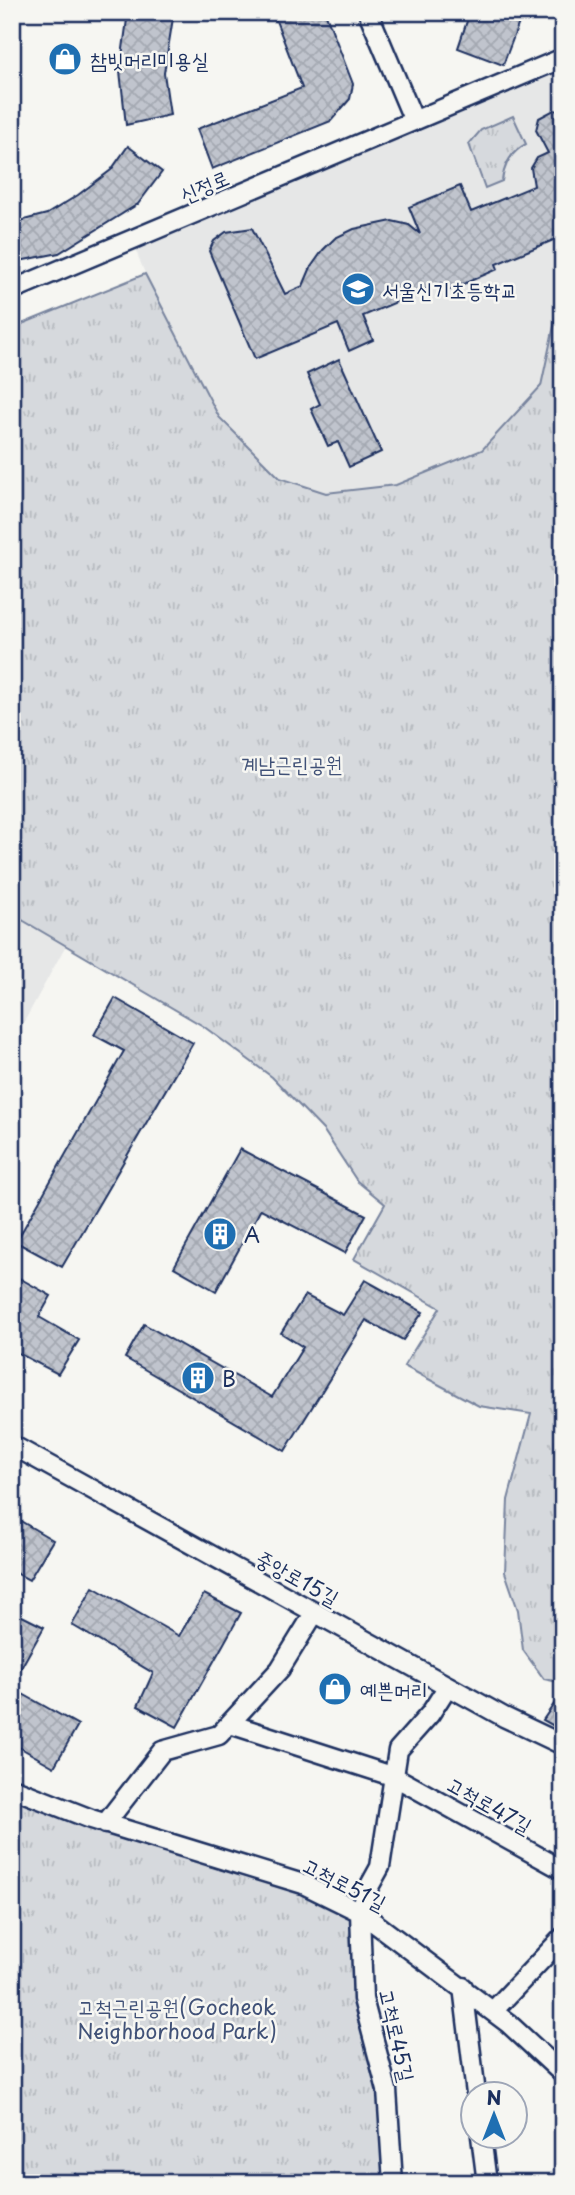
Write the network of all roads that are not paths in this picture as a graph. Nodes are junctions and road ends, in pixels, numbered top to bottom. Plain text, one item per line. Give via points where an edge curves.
1 (368, 12) edge
2 (563, 58) edge
3 (414, 121) junction
4 (12, 290) edge
5 (12, 1445) edge
6 (315, 1612) junction
7 (448, 1686) junction
8 (230, 1724) junction
9 (563, 1745) edge
10 (395, 1777) junction
11 (12, 1788) edge
12 (105, 1824) junction
13 (563, 1870) edge
14 (360, 1912) junction
15 (563, 1937) edge
16 (556, 1956) edge
17 (463, 1987) junction
18 (493, 2011) junction
19 (563, 2074) edge
20 (474, 2080) edge
21 (483, 2150) edge
22 (393, 2183) edge
23 (487, 2183) edge

1 - 3 street
2 - 3 street, 신정로
3 - 4 street, 신정로
5 - 6 street, 중앙로15길
6 - 7 street, 중앙로15길
6 - 8 street via 280,1669
7 - 9 street, 중앙로15길
7 - 10 street, 고척로45길 via 398,1750
8 - 10 street
8 - 12 street via 219,1735 162,1751
10 - 13 street, 고척로47길
10 - 14 street, 고척로45길 via 380,1867
11 - 12 street, 고척로51길
12 - 14 street, 고척로51길 via 303,1884
14 - 17 street, 고척로51길
14 - 22 street, 고척로45길 via 363,1998 387,2090
15 - 16 street
16 - 18 street
17 - 18 street, 고척로51길
17 - 20 street
18 - 19 street, 고척로51길
21 - 23 street

